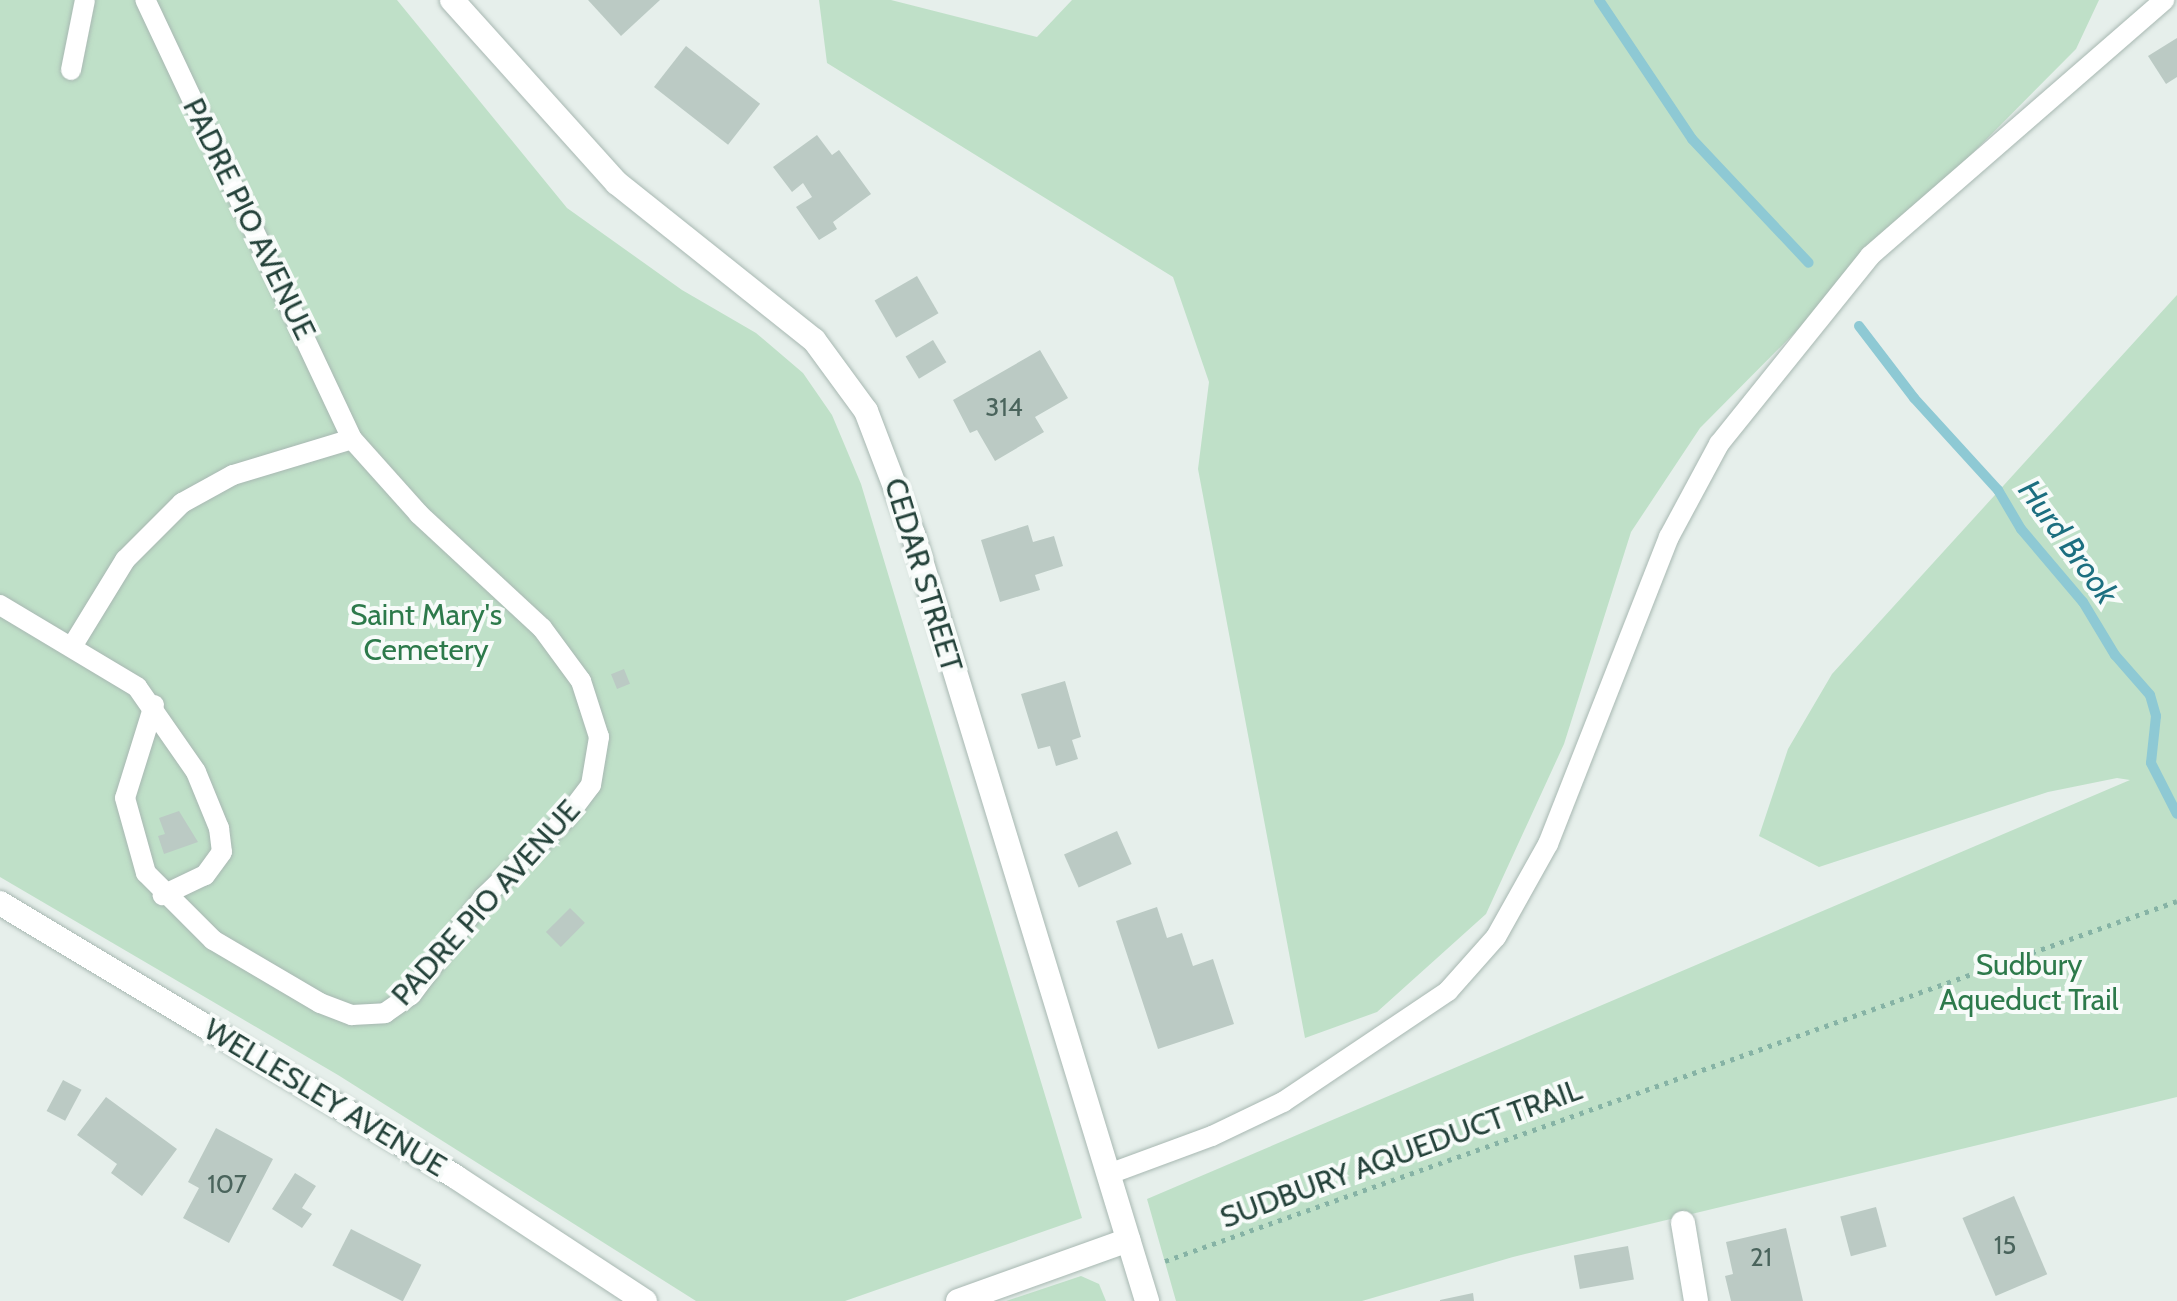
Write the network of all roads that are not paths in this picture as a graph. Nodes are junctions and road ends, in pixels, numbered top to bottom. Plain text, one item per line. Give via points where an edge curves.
1 (85, 0) edge
2 (145, 0) edge
3 (452, 0) edge
4 (2164, 0) edge
5 (71, 70) dead end
6 (352, 439) junction
7 (0, 605) edge
8 (73, 645) junction
9 (154, 705) junction
10 (163, 895) junction
11 (0, 903) edge
12 (1109, 1174) junction
13 (1683, 1223) dead end
14 (1128, 1240) junction
15 (645, 1301) edge
16 (958, 1301) edge
17 (1147, 1301) edge
18 (1696, 1301) edge

1 - 5 lane
2 - 6 lane, PADRE PIO AVENUE
3 - 12 street, CEDAR STREET via 617,183 788,316 828,355 860,400 913,534
4 - 12 lane via 1870,256 1719,444 1669,537 1548,844 1496,937 1448,991 1272,1108
6 - 8 lane via 233,475 182,503 125,560
6 - 10 lane, PADRE PIO AVENUE via 419,514 563,651 586,693 599,737 591,785 566,818 483,898 411,995 385,1013 352,1015 320,1003 213,940
7 - 8 lane
8 - 9 lane via 137,687
9 - 10 lane, PADRE PIO AVENUE via 125,798 146,873
9 - 10 lane via 196,772 223,840 214,869
11 - 15 street, WELLESLEY AVENUE via 465,1182
12 - 14 street, CEDAR STREET
13 - 18 street
14 - 16 street
14 - 17 street, CEDAR STREET

